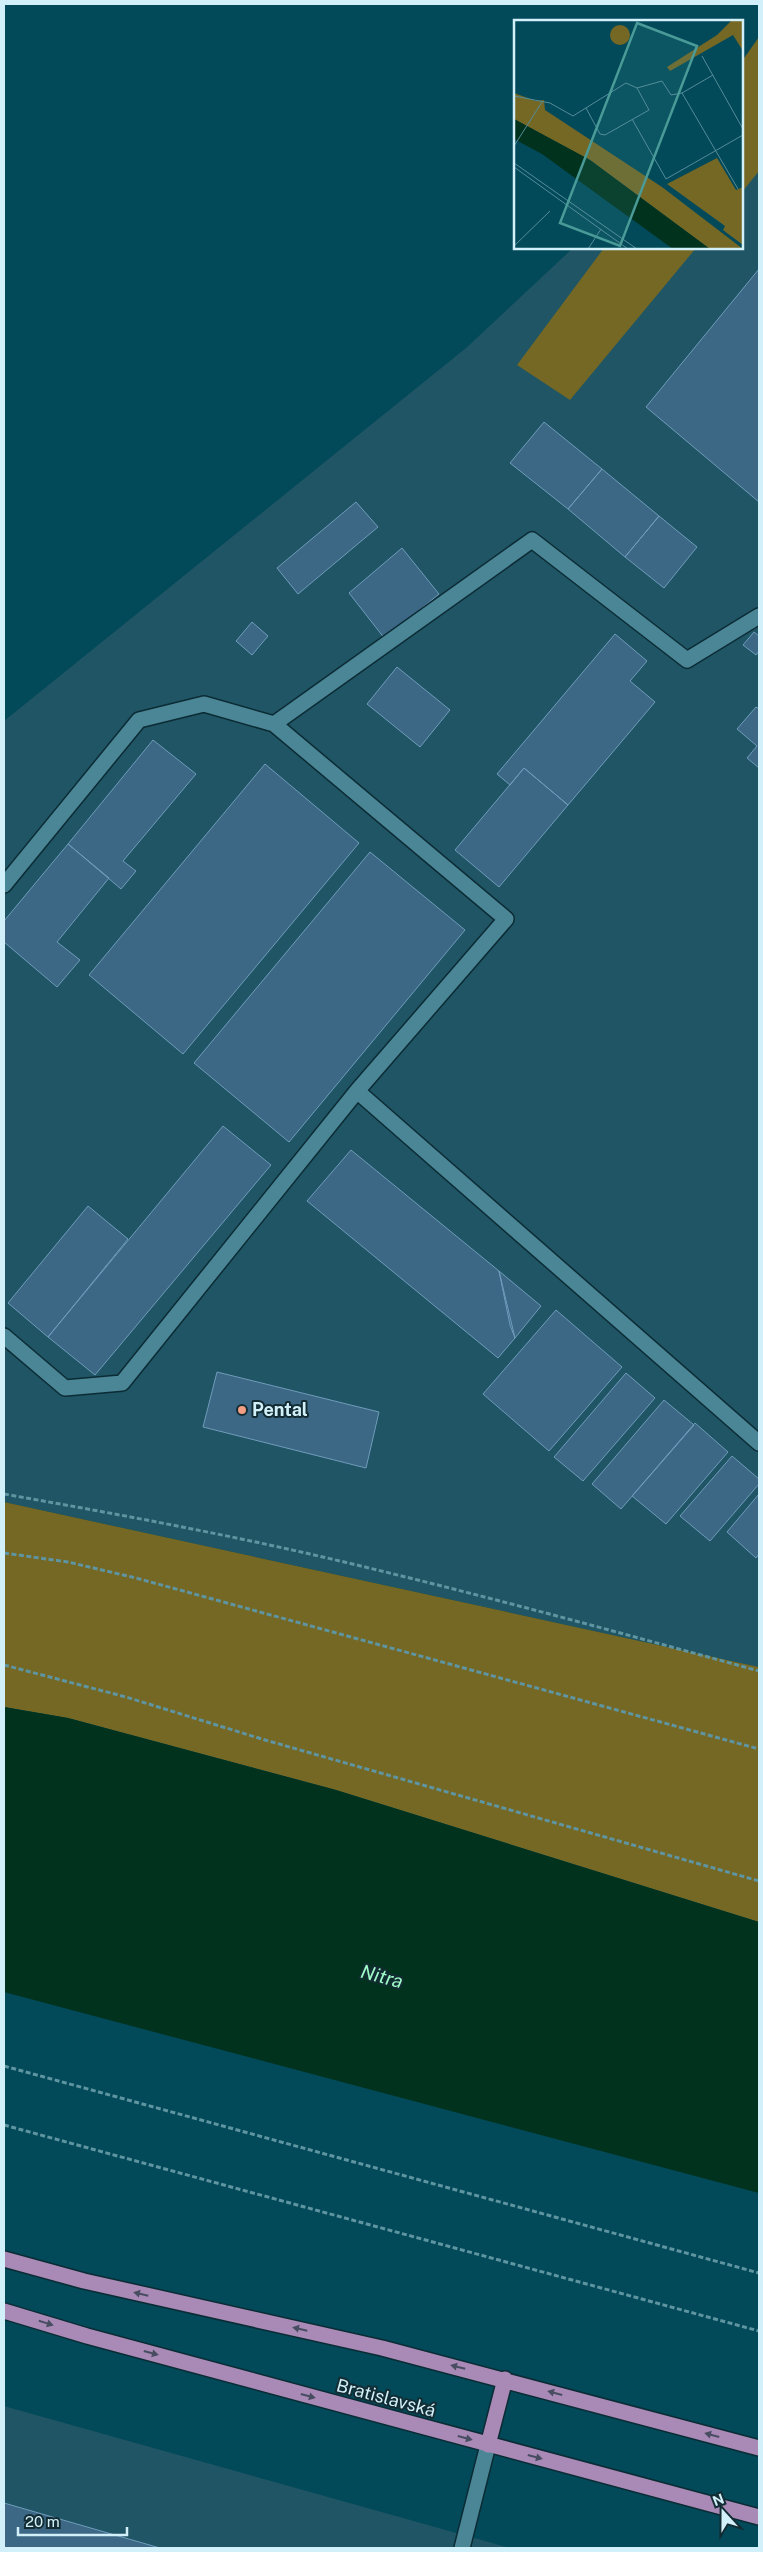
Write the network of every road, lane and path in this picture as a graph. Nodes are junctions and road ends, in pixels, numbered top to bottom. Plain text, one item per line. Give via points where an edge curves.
1 (759, 616) edge
2 (274, 724) junction
3 (4, 885) edge
4 (357, 1092) junction
5 (4, 1336) edge
6 (759, 1443) edge
7 (4, 1494) edge
8 (4, 1553) edge
9 (4, 1665) edge
10 (759, 1671) edge
11 (759, 1749) edge
12 (759, 1881) edge
13 (4, 2066) edge
14 (4, 2125) edge
15 (4, 2259) edge
16 (759, 2273) edge
17 (4, 2311) edge
18 (759, 2331) edge
19 (505, 2379) junction
20 (488, 2445) junction
21 (759, 2448) edge
22 (759, 2517) edge
23 (462, 2548) edge

1 - 2 lane via 687,660 532,540
2 - 3 lane via 204,704 139,720
2 - 4 lane via 506,920
4 - 5 lane via 122,1383 65,1388
4 - 6 lane
7 - 10 path via 310,1554 528,1608
8 - 11 path via 68,1562 136,1578
9 - 12 path via 126,1697
13 - 16 path
14 - 18 path
19 -> 15 main road via 84,2281
17 -> 20 main road, Bratislavská
19 - 20 main road
21 -> 19 main road
20 -> 22 main road, Bratislavská
20 - 23 lane

